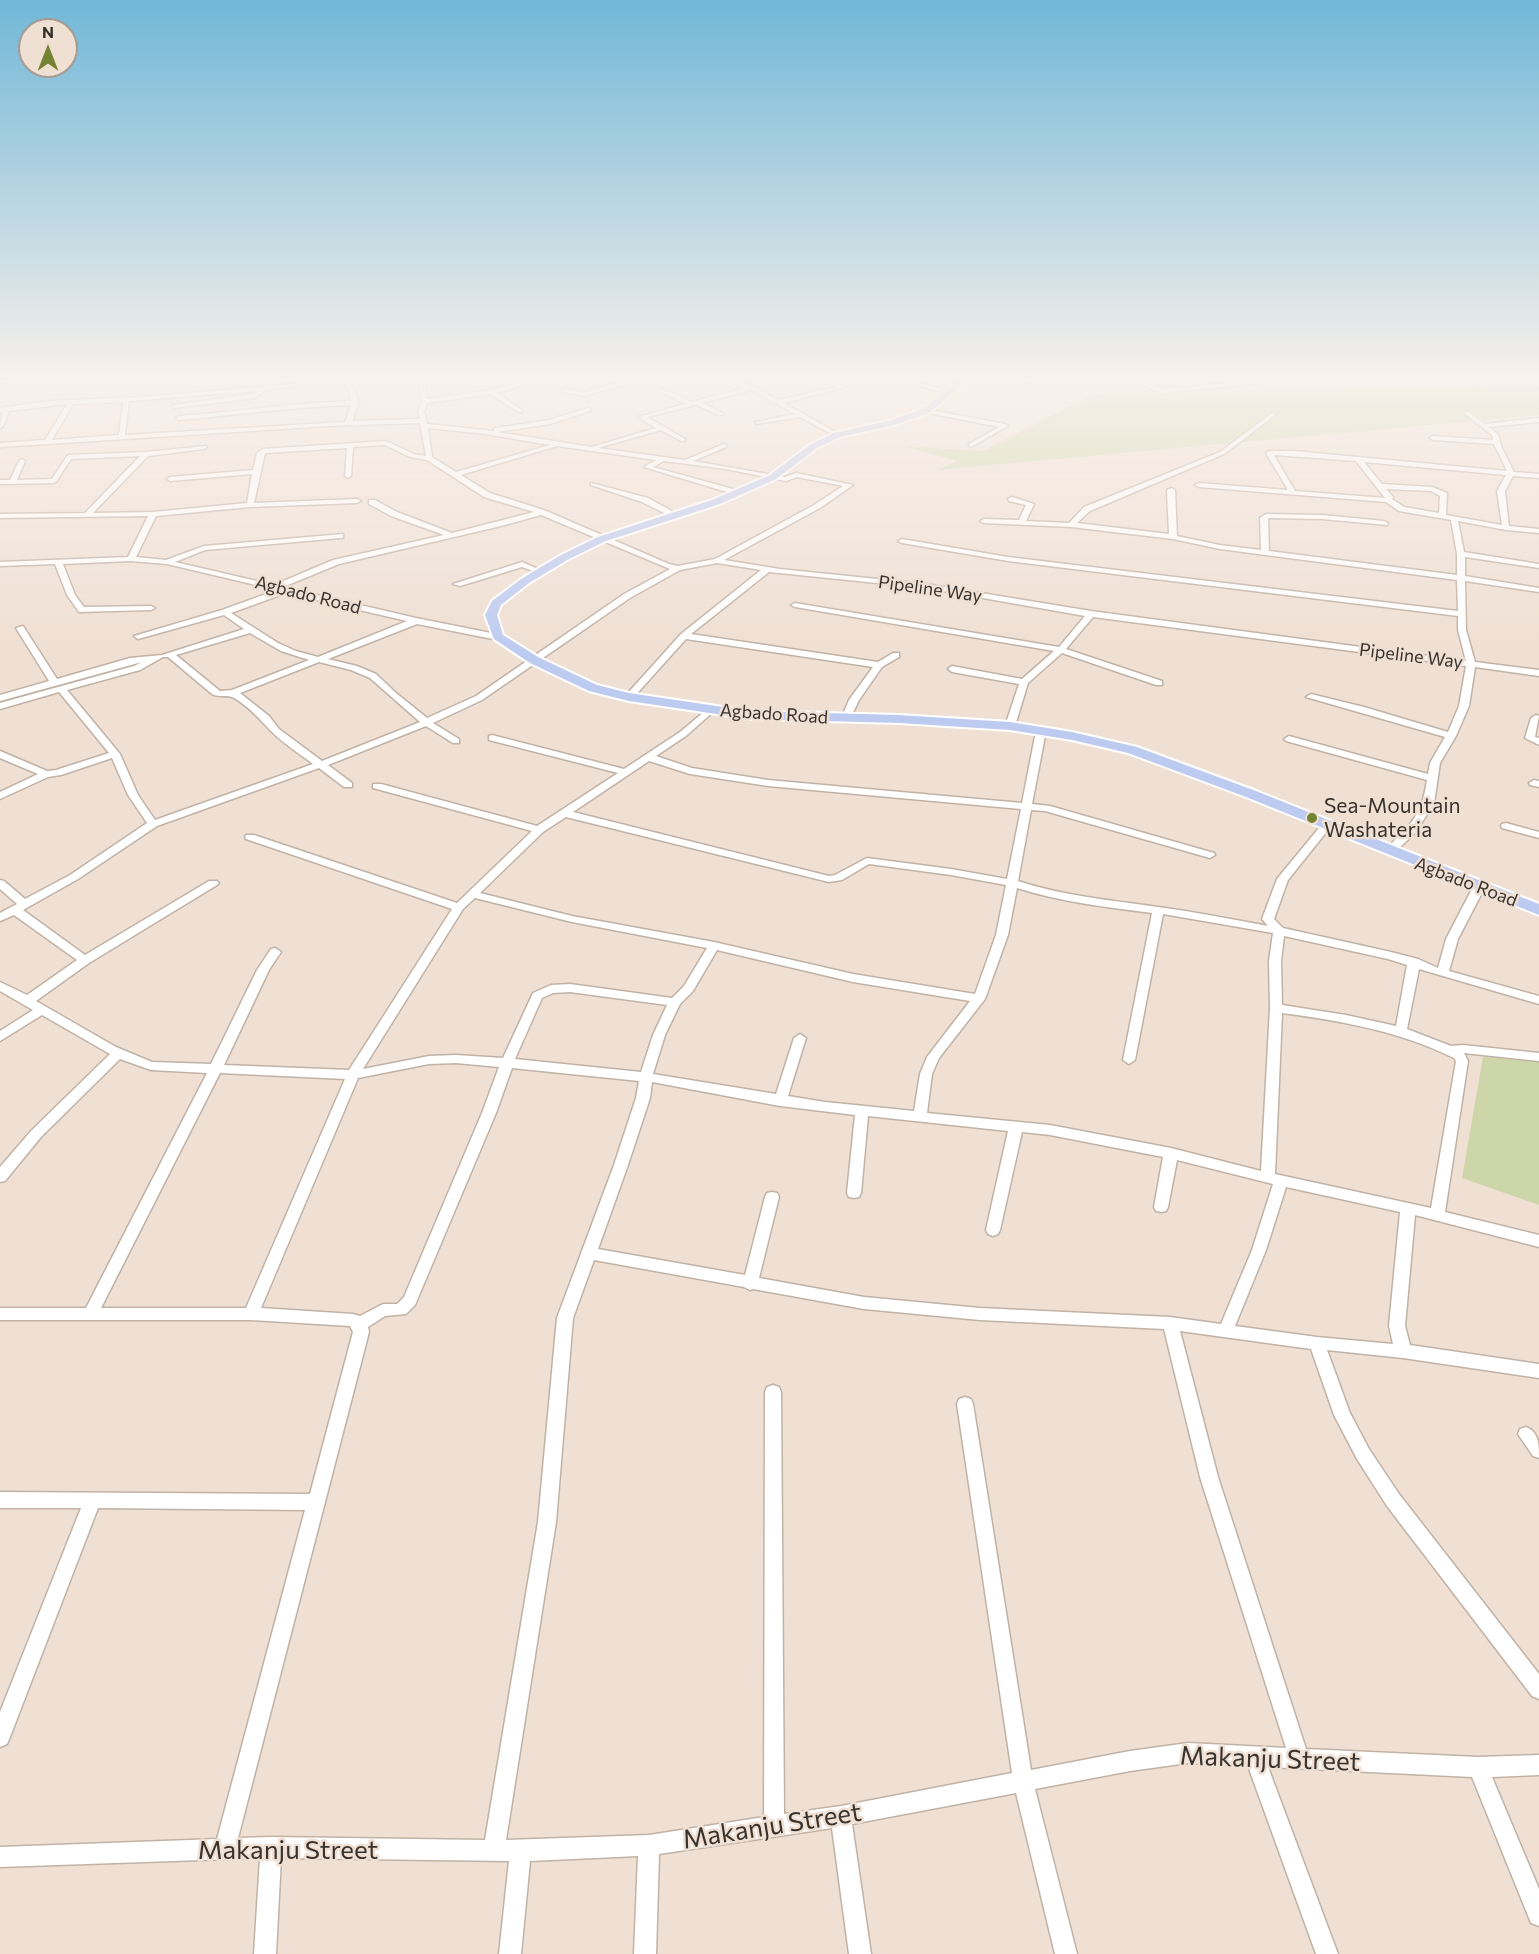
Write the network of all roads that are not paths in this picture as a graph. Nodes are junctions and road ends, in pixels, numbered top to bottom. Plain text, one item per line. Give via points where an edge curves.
1 (20, 466) edge
2 (63, 466) edge
3 (134, 466) edge
4 (258, 466) edge
5 (349, 466) edge
6 (440, 466) edge
7 (486, 466) edge
8 (649, 466) edge
9 (709, 466) edge
10 (787, 466) edge
11 (1190, 466) edge
12 (1277, 466) edge
13 (1363, 466) edge
14 (1443, 466) edge
15 (1508, 466) edge
16 (257, 472) junction
17 (1511, 472) junction
18 (348, 476) dead end
19 (454, 476) junction
20 (1539, 476) edge
21 (773, 477) junction
22 (170, 479) dead end
23 (0, 482) edge
24 (12, 482) junction
25 (593, 484) dead end
26 (1199, 485) dead end
27 (1378, 486) junction
28 (1172, 490) dead end
29 (737, 493) junction
30 (1293, 493) junction
31 (1012, 499) dead end
32 (1388, 500) junction
33 (357, 501) dead end
34 (372, 502) dead end
35 (250, 505) junction
36 (541, 512) junction
37 (153, 514) junction
38 (87, 515) junction
39 (0, 516) edge
40 (677, 516) junction
41 (1442, 516) junction
42 (1454, 519) junction
43 (984, 521) dead end
44 (1021, 523) junction
45 (1384, 523) dead end
46 (1071, 525) junction
47 (1506, 528) junction
48 (1539, 531) edge
49 (451, 535) junction
50 (340, 536) dead end
51 (1173, 537) junction
52 (602, 539) junction
53 (902, 541) dead end
54 (1265, 553) junction
55 (1461, 554) junction
56 (131, 559) junction
57 (717, 561) junction
58 (58, 562) junction
59 (167, 562) junction
60 (2, 565) edge
61 (1539, 566) edge
62 (678, 568) junction
63 (767, 569) junction
64 (540, 572) junction
65 (1460, 578) junction
66 (457, 584) dead end
67 (276, 587) junction
68 (286, 590) junction
69 (1539, 590) edge
70 (795, 604) dead end
71 (151, 608) dead end
72 (225, 612) junction
73 (1091, 614) junction
74 (1462, 614) junction
75 (416, 621) junction
76 (20, 628) dead end
77 (251, 630) junction
78 (138, 636) dead end
79 (684, 636) junction
80 (498, 637) junction
81 (1062, 650) junction
82 (170, 654) junction
83 (896, 655) dead end
84 (159, 657) junction
85 (317, 659) junction
86 (534, 660) junction
87 (1471, 664) junction
88 (879, 665) junction
89 (952, 669) dead end
90 (1539, 673) edge
91 (1024, 682) junction
92 (1159, 683) dead end
93 (57, 686) junction
94 (233, 693) junction
95 (629, 697) junction
96 (1311, 697) dead end
97 (0, 702) edge
98 (710, 710) junction
99 (1536, 718) dead end
100 (846, 719) junction
101 (425, 723) junction
102 (1010, 726) junction
103 (1041, 731) junction
104 (1450, 736) junction
105 (492, 738) dead end
106 (1289, 739) dead end
107 (456, 741) dead end
108 (1539, 742) edge
109 (0, 754) edge
110 (115, 754) junction
111 (648, 757) junction
112 (319, 765) junction
113 (626, 772) junction
114 (46, 774) junction
115 (1434, 779) junction
116 (348, 785) dead end
117 (377, 786) dead end
118 (0, 796) edge
119 (1028, 806) junction
120 (563, 813) junction
121 (153, 824) junction
122 (1327, 825) junction
123 (1506, 826) dead end
124 (539, 830) junction
125 (1539, 835) edge
126 (250, 837) dead end
127 (1390, 851) junction
128 (1210, 855) dead end
129 (0, 883) edge
130 (213, 883) dead end
131 (1012, 883) junction
132 (1479, 887) junction
133 (473, 894) junction
134 (459, 907) junction
135 (20, 908) junction
136 (1158, 910) junction
137 (1539, 910) edge
138 (0, 918) edge
139 (1279, 931) junction
140 (714, 946) junction
141 (275, 952) dead end
142 (85, 960) junction
143 (1414, 962) junction
144 (1442, 973) junction
145 (0, 986) edge
146 (979, 999) junction
147 (28, 1000) junction
148 (1539, 1000) edge
149 (675, 1002) junction
150 (1276, 1008) junction
151 (43, 1009) junction
152 (1401, 1030) junction
153 (0, 1038) edge
154 (800, 1038) dead end
155 (1451, 1050) junction
156 (118, 1053) junction
157 (1539, 1057) edge
158 (1129, 1060) dead end
159 (507, 1063) junction
160 (213, 1071) junction
161 (353, 1076) junction
162 (646, 1077) junction
163 (780, 1101) junction
164 (862, 1112) junction
165 (920, 1118) junction
166 (1016, 1126) junction
167 (1171, 1153) junction
168 (0, 1177) edge
169 (1274, 1179) junction
170 (854, 1194) dead end
171 (772, 1197) dead end
172 (1161, 1207) dead end
173 (1408, 1208) junction
174 (1437, 1215) junction
175 (993, 1230) dead end
176 (1539, 1240) edge
177 (589, 1253) junction
178 (750, 1284) junction
179 (91, 1313) junction
180 (0, 1314) edge
181 (251, 1314) junction
182 (1170, 1323) junction
183 (360, 1324) junction
184 (1226, 1329) junction
185 (1317, 1342) junction
186 (1403, 1351) junction
187 (1539, 1371) edge
188 (773, 1392) dead end
189 (966, 1404) dead end
190 (1526, 1434) dead end
191 (1539, 1451) edge
192 (0, 1500) edge
193 (93, 1500) junction
194 (316, 1502) junction
195 (1539, 1689) edge
196 (0, 1737) edge
197 (1254, 1755) junction
198 (1299, 1758) junction
199 (1539, 1765) edge
200 (1478, 1767) junction
201 (1023, 1781) junction
202 (841, 1816) junction
203 (774, 1826) junction
204 (649, 1845) junction
205 (271, 1847) junction
206 (225, 1848) junction
207 (494, 1851) junction
208 (521, 1851) junction
209 (0, 1857) edge
210 (1539, 1915) edge
211 (265, 1954) edge
212 (510, 1954) edge
213 (645, 1954) edge
214 (860, 1954) edge
215 (1066, 1954) edge
216 (1327, 1954) edge

1 - 24 street
2 - 24 street via 54,481
3 - 38 street
4 - 16 street
5 - 18 street
6 - 19 street, Pipeline Way
7 - 19 street
8 - 29 street
9 - 21 street
10 - 21 main road
11 - 46 street via 1087,509
12 - 30 street
13 - 27 street
14 - 17 street
15 - 17 street
16 - 22 street
16 - 35 street
17 - 20 street
17 - 47 street via 1501,491
19 - 36 street, Pipeline Way via 501,501
21 - 29 main road
21 - 57 street via 786,479 796,475 849,484 807,515
23 - 24 street
25 - 40 street via 645,500
26 - 30 street
27 - 32 street
27 - 41 street via 1440,491 1444,495
28 - 51 street
29 - 40 main road
30 - 32 street
31 - 44 street via 1030,504
32 - 41 street via 1402,509
33 - 35 street
34 - 49 street
35 - 37 street
36 - 49 street
36 - 52 street, Pipeline Way
37 - 38 street
37 - 56 street
38 - 39 street
40 - 52 main road
41 - 42 street
42 - 47 street
42 - 55 street
43 - 44 street
44 - 46 street
45 - 54 street via 1266,516
46 - 51 street
47 - 48 street
49 - 67 street via 336,562
50 - 59 street via 204,548
51 - 54 street
52 - 62 street, Pipeline Way
52 - 64 main road
53 - 74 street via 1008,559
54 - 65 street
55 - 61 street
55 - 65 street
56 - 58 street, Agbado Road
56 - 59 street, Agbado Road
57 - 62 street, Pipeline Way
57 - 63 street, Pipeline Way
58 - 60 street, Agbado Road
58 - 71 street via 82,610
59 - 67 street, Agbado Road
62 - 86 street via 627,596
63 - 73 street, Pipeline Way via 926,586
63 - 79 street
64 - 66 street via 522,564
64 - 80 main road via 496,603 491,615
65 - 69 street
65 - 74 street
67 - 68 street, Agbado Road
68 - 72 street
68 - 75 street, Agbado Road
70 - 81 street
72 - 77 street
72 - 78 street
73 - 81 street
73 - 87 street, Pipeline Way
74 - 87 street
75 - 80 street, Agbado Road
75 - 85 street
76 - 93 street
77 - 82 street
77 - 85 street via 292,653
79 - 88 street
79 - 95 street
80 - 86 main road, Agbado Road
81 - 91 street
81 - 92 street
82 - 84 street
82 - 94 street via 215,692
83 - 88 street
84 - 93 street via 130,661
84 - 97 street
85 - 94 street
85 - 101 street via 371,674
86 - 95 main road, Agbado Road via 598,690
86 - 101 street via 479,698
87 - 90 street, Pipeline Way
87 - 104 street via 1464,706
88 - 100 street via 854,700
89 - 91 street
91 - 102 street
93 - 97 street
93 - 110 street
94 - 112 street
95 - 98 main road, Agbado Road
96 - 104 street
98 - 100 main road, Agbado Road
98 - 111 street
99 - 108 street via 1530,738
100 - 102 main road, Agbado Road
101 - 107 street
101 - 112 street
102 - 103 main road, Agbado Road
103 - 119 street
103 - 122 main road, Agbado Road via 1132,750
104 - 115 street via 1435,763
105 - 113 street
106 - 115 street
109 - 114 street
110 - 114 street
110 - 121 street via 133,795
111 - 113 street
111 - 119 street via 690,771 768,783
112 - 116 street
112 - 121 street
113 - 120 street
114 - 118 street
115 - 127 street via 1429,803 1412,830
117 - 124 street
119 - 128 street via 1056,810
119 - 131 street
120 - 124 street
120 - 131 street via 829,879 867,861
121 - 135 street
122 - 127 main road, Agbado Road
122 - 139 street via 1283,879 1268,919
123 - 125 street
124 - 133 street
126 - 134 street
127 - 132 main road, Agbado Road
129 - 135 street
130 - 142 street
131 - 136 street via 1083,902
131 - 146 street via 1002,935
132 - 137 main road, Agbado Road
132 - 144 street via 1452,939
133 - 134 street
133 - 140 street via 572,919
134 - 161 street
135 - 138 street
135 - 142 street
136 - 139 street
136 - 158 street
139 - 143 street
139 - 150 street
140 - 146 street via 853,978
140 - 149 street via 689,988
141 - 160 street
142 - 147 street
143 - 144 street
143 - 152 street
144 - 148 street
145 - 147 street
146 - 165 street via 933,1057 926,1074
147 - 151 street
149 - 159 street via 551,989 537,996
149 - 162 street via 659,1035
150 - 152 street
150 - 169 street
151 - 153 street
151 - 156 street
152 - 155 street
154 - 163 street
155 - 157 street
155 - 174 street via 1462,1060
156 - 160 street via 151,1066
156 - 168 street via 36,1134
159 - 161 street via 429,1060
159 - 162 street
159 - 183 street via 410,1301 401,1310 383,1310
160 - 161 street
160 - 179 street
161 - 181 street
162 - 163 street
162 - 177 street via 636,1120
163 - 164 street
164 - 165 street
164 - 170 street
165 - 166 street
166 - 167 street
166 - 175 street
167 - 169 street
167 - 172 street
169 - 173 street
169 - 184 street via 1259,1250
171 - 178 street
173 - 174 street
173 - 186 street via 1397,1326
174 - 176 street
177 - 178 street
177 - 207 street via 565,1318 547,1522
178 - 182 street via 864,1303 980,1314
179 - 180 street
179 - 181 street
181 - 183 street via 353,1320
182 - 184 street
182 - 198 street via 1209,1477
183 - 194 street via 362,1332
184 - 185 street
185 - 186 street
185 - 195 street via 1342,1415 1363,1454 1393,1500
186 - 187 street
188 - 203 street
189 - 201 street
190 - 191 street
192 - 193 street
193 - 194 street
193 - 196 street
194 - 206 street
197 - 198 street, Makanju Street
197 - 201 street, Makanju Street via 1188,1753
197 - 216 street
198 - 200 street, Makanju Street
199 - 200 street, Makanju Street
200 - 210 street
201 - 202 street, Makanju Street
201 - 215 street
202 - 203 street, Makanju Street
202 - 214 street
203 - 204 street, Makanju Street
204 - 208 street, Makanju Street
204 - 213 street
205 - 206 street, Makanju Street
205 - 207 street, Makanju Street
205 - 211 street
206 - 209 street, Makanju Street
207 - 208 street, Makanju Street
208 - 212 street

